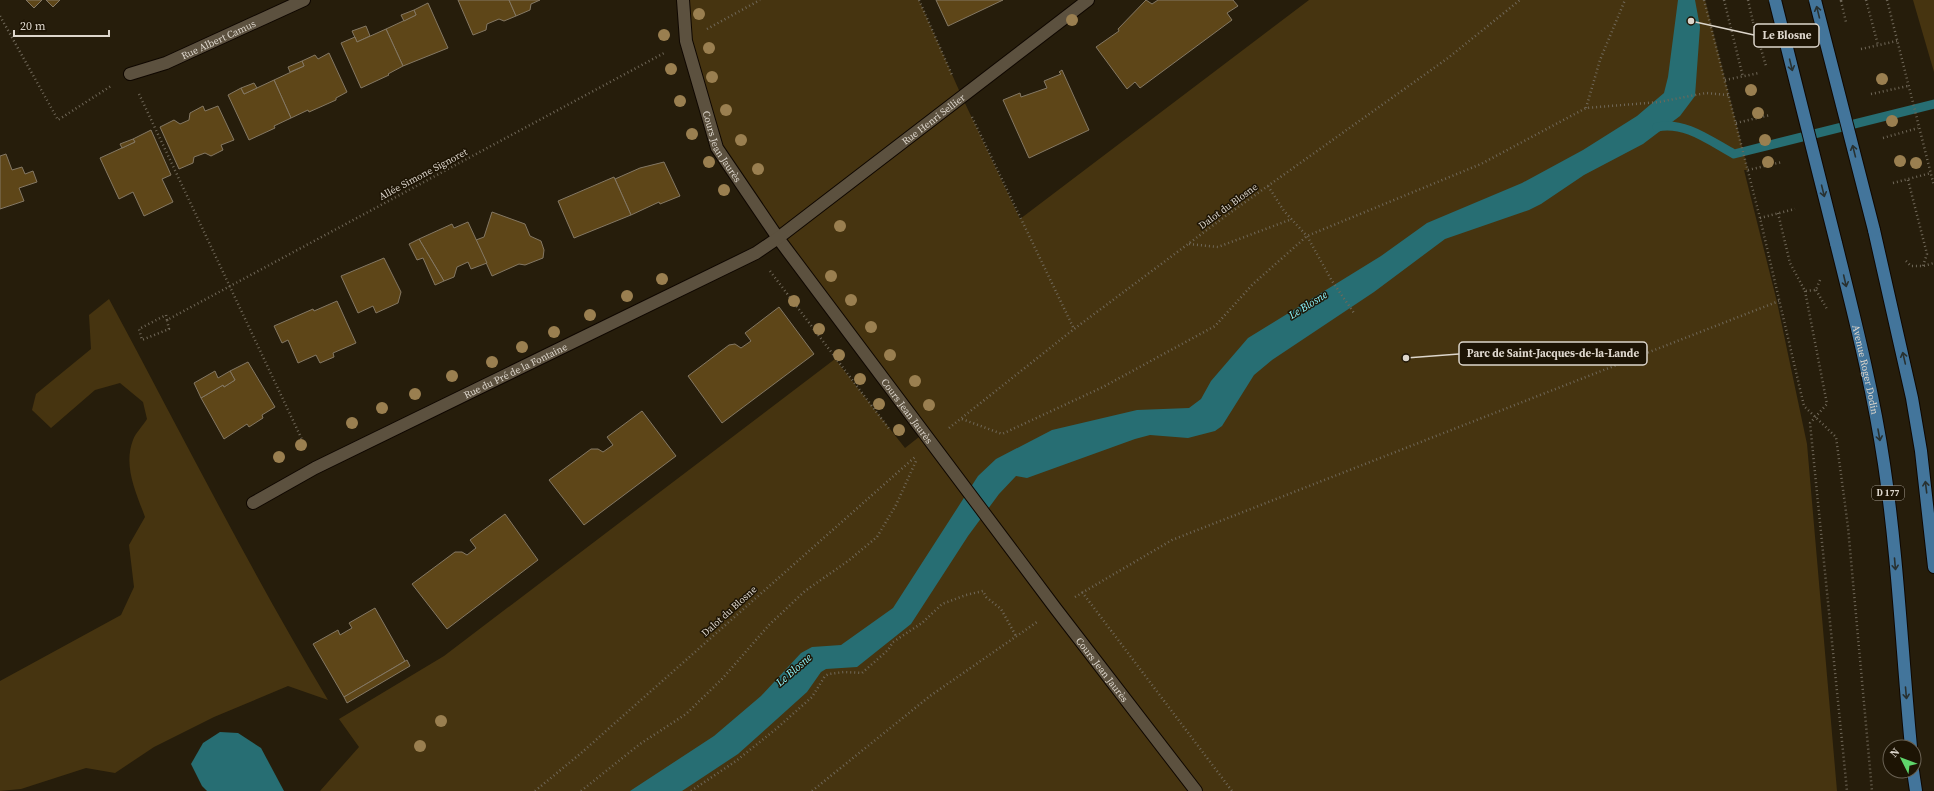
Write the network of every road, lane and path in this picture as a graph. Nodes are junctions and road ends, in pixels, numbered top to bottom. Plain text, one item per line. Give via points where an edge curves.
1 (304, 0) edge
2 (682, 0) edge
3 (760, 0) edge
4 (919, 0) edge
5 (1088, 0) edge
6 (1520, 0) edge
7 (1625, 0) edge
8 (1704, 0) edge
9 (1724, 0) edge
10 (1748, 0) edge
11 (1775, 0) edge
12 (1815, 0) edge
13 (1866, 0) edge
14 (1887, 0) edge
15 (0, 16) edge
16 (1753, 22) dead end
17 (686, 41) junction
18 (1897, 41) junction
19 (1878, 45) junction
20 (1861, 49) dead end
21 (1759, 73) dead end
22 (130, 74) junction
23 (1743, 76) junction
24 (1725, 80) junction
25 (1908, 86) junction
26 (1871, 94) dead end
27 (1728, 95) junction
28 (962, 97) junction
29 (1586, 108) junction
30 (1770, 115) dead end
31 (1736, 123) junction
32 (1918, 128) junction
33 (1883, 138) dead end
34 (1782, 162) dead end
35 (1748, 170) junction
36 (1931, 173) junction
37 (1908, 180) junction
38 (1893, 183) dead end
39 (1268, 186) junction
40 (1934, 186) edge
41 (1795, 209) dead end
42 (1778, 213) junction
43 (1760, 218) junction
44 (1292, 220) junction
45 (1307, 236) junction
46 (778, 238) junction
47 (1188, 244) junction
48 (756, 253) junction
49 (1906, 262) dead end
50 (1934, 263) edge
51 (1923, 266) junction
52 (1821, 281) dead end
53 (230, 287) junction
54 (1805, 291) junction
55 (1779, 301) junction
56 (1354, 313) dead end
57 (168, 320) junction
58 (1074, 329) junction
59 (1815, 417) junction
60 (962, 418) junction
61 (948, 429) dead end
62 (893, 434) dead end
63 (315, 468) junction
64 (253, 503) dead end
65 (1934, 567) edge
66 (1082, 592) junction
67 (1076, 597) dead end
68 (1039, 620) dead end
69 (1016, 636) junction
70 (1909, 739) edge
71 (1915, 779) edge
72 (535, 791) edge
73 (581, 791) edge
74 (691, 791) edge
75 (812, 791) edge
76 (1196, 791) edge
77 (1232, 791) edge
78 (1847, 791) edge
79 (1872, 791) edge
80 (1916, 791) edge

1 - 22 street, Rue Albert Camus via 166,63
2 - 17 street, Cours Jean Jaurès
3 - 17 path, Allée Simone Signoret
4 - 28 path
5 - 28 street, Rue Henri Sellier
6 - 39 path, Dalot du Blosne via 1448,58
7 - 29 path via 1600,60
8 - 24 path
9 - 23 path
10 - 16 path
11 -> 70 main road, Avenue Roger Dodin / D 177, bridge via 1866,364 1884,465 1894,549
65 -> 12 main road, bridge via 1921,451 1912,398 1874,230
13 - 19 path
14 - 18 path
15 - 22 path via 58,120
17 - 46 street, Cours Jean Jaurès via 717,148
17 - 53 path, Allée Simone Signoret
18 - 19 path
18 - 25 path
19 - 20 path
21 - 23 path
22 - 53 path
23 - 24 path
24 - 27 path
25 - 26 path
25 - 32 path
27 - 29 path via 1706,93 1659,102
27 - 31 path
28 - 46 street, Rue Henri Sellier
28 - 58 path
29 - 45 path via 1481,164
30 - 31 path
31 - 35 path
32 - 33 path
32 - 36 path
34 - 35 path
35 - 43 path
36 - 37 path
36 - 40 path
37 - 38 path
37 - 51 path via 1927,254
39 - 44 path
39 - 47 path, Dalot du Blosne
41 - 42 path
42 - 43 path
42 - 54 path via 1790,263
43 - 55 path
44 - 45 path
44 - 47 path via 1218,247
45 - 56 path via 1332,281
45 - 60 path via 1253,284 1215,326 1103,387 1002,434
46 - 48 street, Rue du Pré de la Fontaine
46 - 76 street, Cours Jean Jaurès
47 - 58 path, Dalot du Blosne
48 - 62 path
48 - 63 street, Rue du Pré de la Fontaine
49 - 51 path via 1911,266
50 - 51 path
52 - 54 path via 1816,290
53 - 57 path, Allée Simone Signoret
53 - 63 path
54 - 59 path via 1827,404
55 - 59 path via 1804,406
55 - 66 path via 1172,540
57 - 57 path, Allée Simone Signoret via 169,328 142,340 139,329 166,315
58 - 60 path, Dalot du Blosne
59 - 78 path via 1810,423
59 - 79 path via 1836,437 1848,527
60 - 61 path, Dalot du Blosne
63 - 64 street, Rue du Pré de la Fontaine
66 - 67 path
66 - 77 path
68 - 69 path
69 - 74 path via 1001,609 983,591 942,604 922,623 893,642 888,650 862,673 844,672 825,676 812,697 776,730
69 - 75 path via 930,696
71 - 80 main road
72 - 73 path, Dalot du Blosne via 586,749 920,452 896,505 877,537 805,591 769,625 722,679 686,714 640,744

